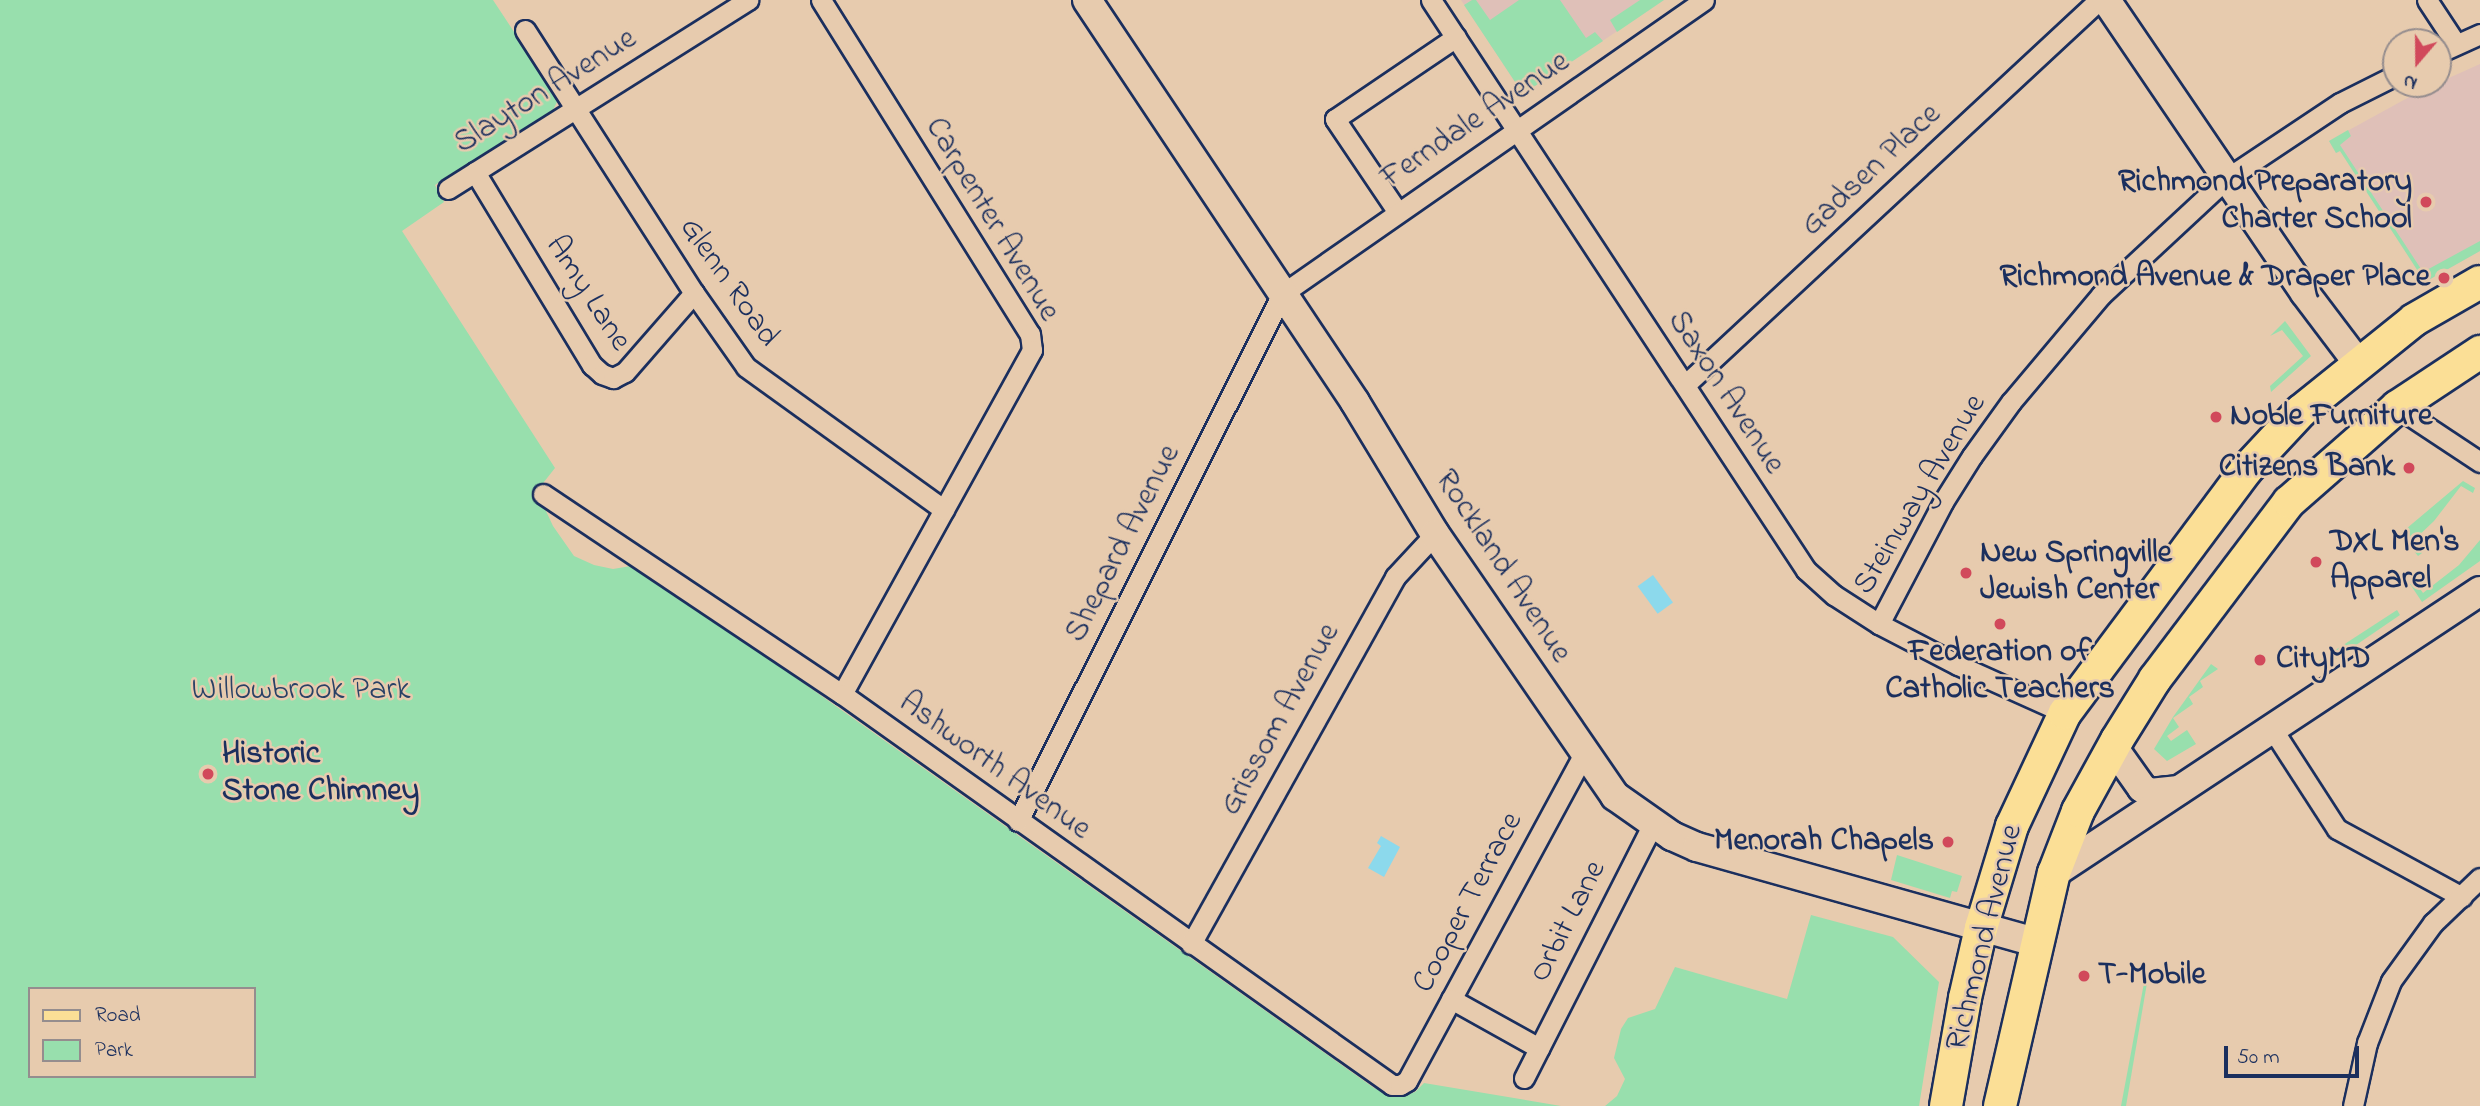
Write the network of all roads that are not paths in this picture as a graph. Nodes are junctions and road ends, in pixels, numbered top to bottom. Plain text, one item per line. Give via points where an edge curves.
1 (748, 0) edge
2 (821, 0) edge
3 (1087, 0) edge
4 (1432, 0) edge
5 (1704, 0) edge
6 (2099, 0) edge
7 (2106, 0) edge
8 (2427, 0) edge
9 (525, 30) dead end
10 (2480, 34) edge
11 (1456, 37) junction
12 (2456, 44) junction
13 (2452, 46) edge
14 (2382, 82) edge
15 (577, 108) junction
16 (1518, 130) junction
17 (475, 172) junction
18 (2226, 179) junction
19 (448, 189) dead end
20 (1396, 211) junction
21 (2480, 282) edge
22 (694, 293) junction
23 (1282, 294) junction
24 (2480, 352) edge
25 (2358, 363) junction
26 (1686, 384) junction
27 (2396, 407) junction
28 (2480, 462) edge
29 (543, 494) dead end
30 (944, 510) junction
31 (1436, 534) junction
32 (2480, 591) edge
33 (1879, 624) junction
34 (842, 694) junction
35 (2065, 713) junction
36 (2271, 727) junction
37 (2113, 747) junction
38 (1584, 753) junction
39 (2179, 790) junction
40 (1018, 821) junction
41 (1653, 824) junction
42 (2053, 873) junction
43 (2480, 878) edge
44 (2462, 897) junction
45 (1981, 928) junction
46 (2036, 942) junction
47 (1191, 944) junction
48 (1451, 999) junction
49 (1539, 1048) junction
50 (1524, 1078) dead end
51 (1407, 1081) joint
52 (1946, 1106) edge
53 (2000, 1106) edge
54 (2353, 1106) edge

1 - 15 street, Slayton Avenue
2 - 30 street, Carpenter Avenue via 1030,334 1032,350 1027,363
3 - 23 street, Rockland Avenue
4 - 11 street, Saxon Avenue
5 - 16 street, Ferndale Avenue
6 - 26 street, Gadsen Place
7 - 18 street
8 - 12 street
9 - 15 street, Glenn Road
10 - 12 street
11 - 16 street, Saxon Avenue
11 - 20 street via 1335,118
12 - 13 street
14 - 18 street, Steinway Avenue via 2340,103
15 - 17 street, Slayton Avenue
15 - 22 street, Glenn Road
16 - 20 street, Ferndale Avenue
16 - 26 street, Saxon Avenue
17 - 19 street, Slayton Avenue
17 - 22 street, Amy Lane via 601,374 613,378 625,372
18 - 25 street
18 - 33 street, Steinway Avenue via 2101,295 2011,402 1943,502
20 - 23 street, Ferndale Avenue
21 - 25 main road, Richmond Avenue via 2414,320
22 - 30 street, Glenn Road via 746,367
23 - 31 street, Rockland Avenue
23 - 40 street, Shepard Avenue
24 - 27 main road, Richmond Avenue
25 - 35 main road, Richmond Avenue via 2301,411 2246,470
26 - 33 street, Saxon Avenue via 1806,570
27 - 28 street
27 - 37 main road, Richmond Avenue via 2289,502 2155,679
29 - 34 street, Ashworth Avenue
30 - 34 street, Carpenter Avenue
31 - 38 street, Rockland Avenue
31 - 47 street, Grissom Avenue via 1395,577
32 - 36 street
33 - 35 street, Saxon Avenue
34 - 40 street, Ashworth Avenue
35 - 45 main road, Richmond Avenue via 2012,826
36 - 39 street
36 - 44 street via 2337,829
37 - 39 street via 2142,788 2150,793
37 - 42 main road, Richmond Avenue via 2078,811
38 - 41 street, Rockland Avenue via 1615,796
38 - 48 street, Cooper Terrace
39 - 42 street
40 - 47 street, Ashworth Avenue
41 - 45 street, Rockland Avenue via 1706,850
41 - 49 street, Orbit Lane
42 - 46 main road, Richmond Avenue
43 - 44 street
44 - 54 street via 2425,933 2391,981 2367,1043
45 - 46 street, Rockland Avenue
45 - 52 main road, Richmond Avenue
46 - 53 main road, Richmond Avenue
47 - 51 street, Ashworth Avenue via 1392,1085
48 - 49 street
48 - 51 street, Cooper Terrace
49 - 50 street, Orbit Lane

